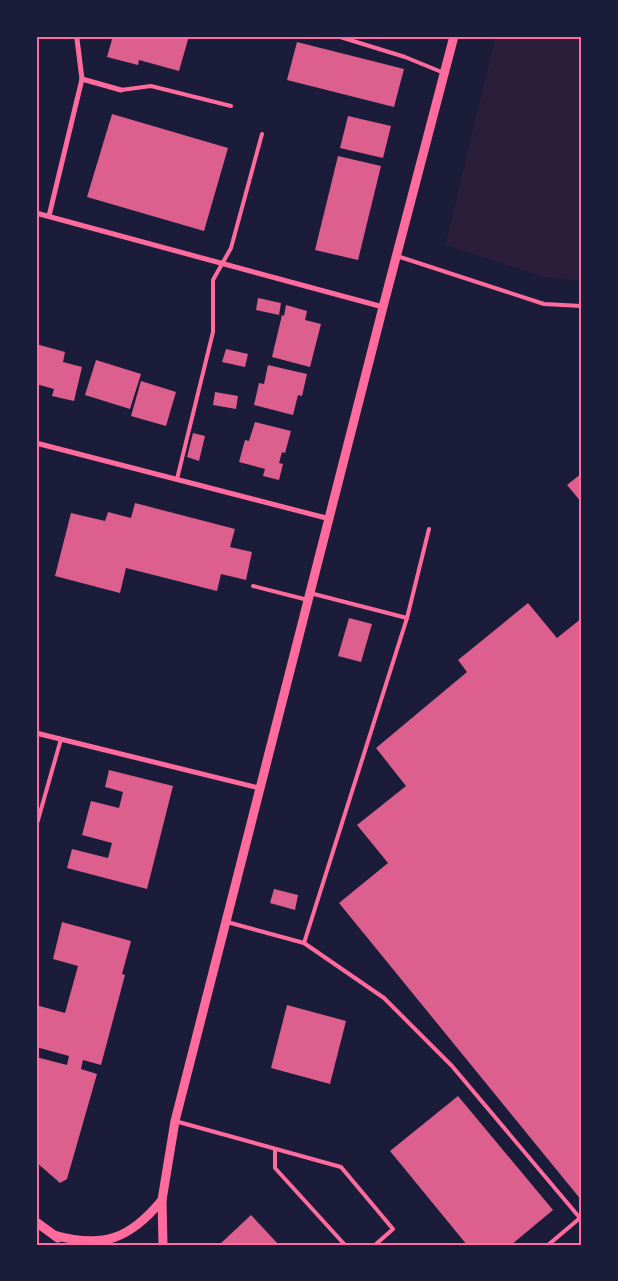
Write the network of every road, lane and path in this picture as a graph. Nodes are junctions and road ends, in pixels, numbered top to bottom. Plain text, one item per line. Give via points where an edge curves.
1 (337, 36) edge
2 (454, 36) edge
3 (77, 38) edge
4 (445, 74) junction
5 (82, 79) junction
6 (121, 90) joint
7 (231, 106) dead end
8 (262, 134) dead end
9 (36, 213) edge
10 (49, 216) junction
11 (397, 256) junction
12 (222, 264) junction
13 (582, 306) edge
14 (383, 307) junction
15 (36, 443) edge
16 (177, 479) junction
17 (330, 519) junction
18 (429, 528) dead end
19 (252, 586) dead end
20 (309, 597) junction
21 (407, 618) junction
22 (36, 733) edge
23 (62, 739) junction
24 (259, 788) junction
25 (36, 827) edge
26 (227, 922) junction
27 (304, 943) junction
28 (175, 1121) junction
29 (275, 1150) junction
30 (162, 1200) junction
31 (36, 1222) edge
32 (54, 1235) junction
33 (87, 1244) edge
34 (68, 1245) edge
35 (163, 1245) edge
36 (344, 1245) edge
37 (374, 1245) edge
38 (548, 1245) edge

1 - 4 lane via 405,57
2 - 4 street
3 - 5 street
4 - 11 street
5 - 6 street
5 - 10 street
6 - 7 lane via 152,86
8 - 12 lane via 230,248
9 - 10 street
10 - 12 street
11 - 13 lane via 544,304
11 - 14 street
12 - 14 street
12 - 16 lane via 213,280 213,332
14 - 17 street
15 - 16 street
16 - 17 street
17 - 20 street
18 - 21 lane
19 - 20 lane
20 - 21 lane
20 - 24 street
21 - 27 lane
22 - 23 street
23 - 24 street
23 - 25 lane
24 - 26 street
26 - 27 lane
26 - 28 street
27 - 38 lane via 384,998 452,1066 580,1218
28 - 29 lane
28 - 30 street
29 - 36 lane via 275,1168
29 - 37 lane via 341,1167 394,1229
30 - 33 street via 127,1231 103,1242
30 - 35 street
31 - 32 street
32 - 33 street
32 - 34 street

